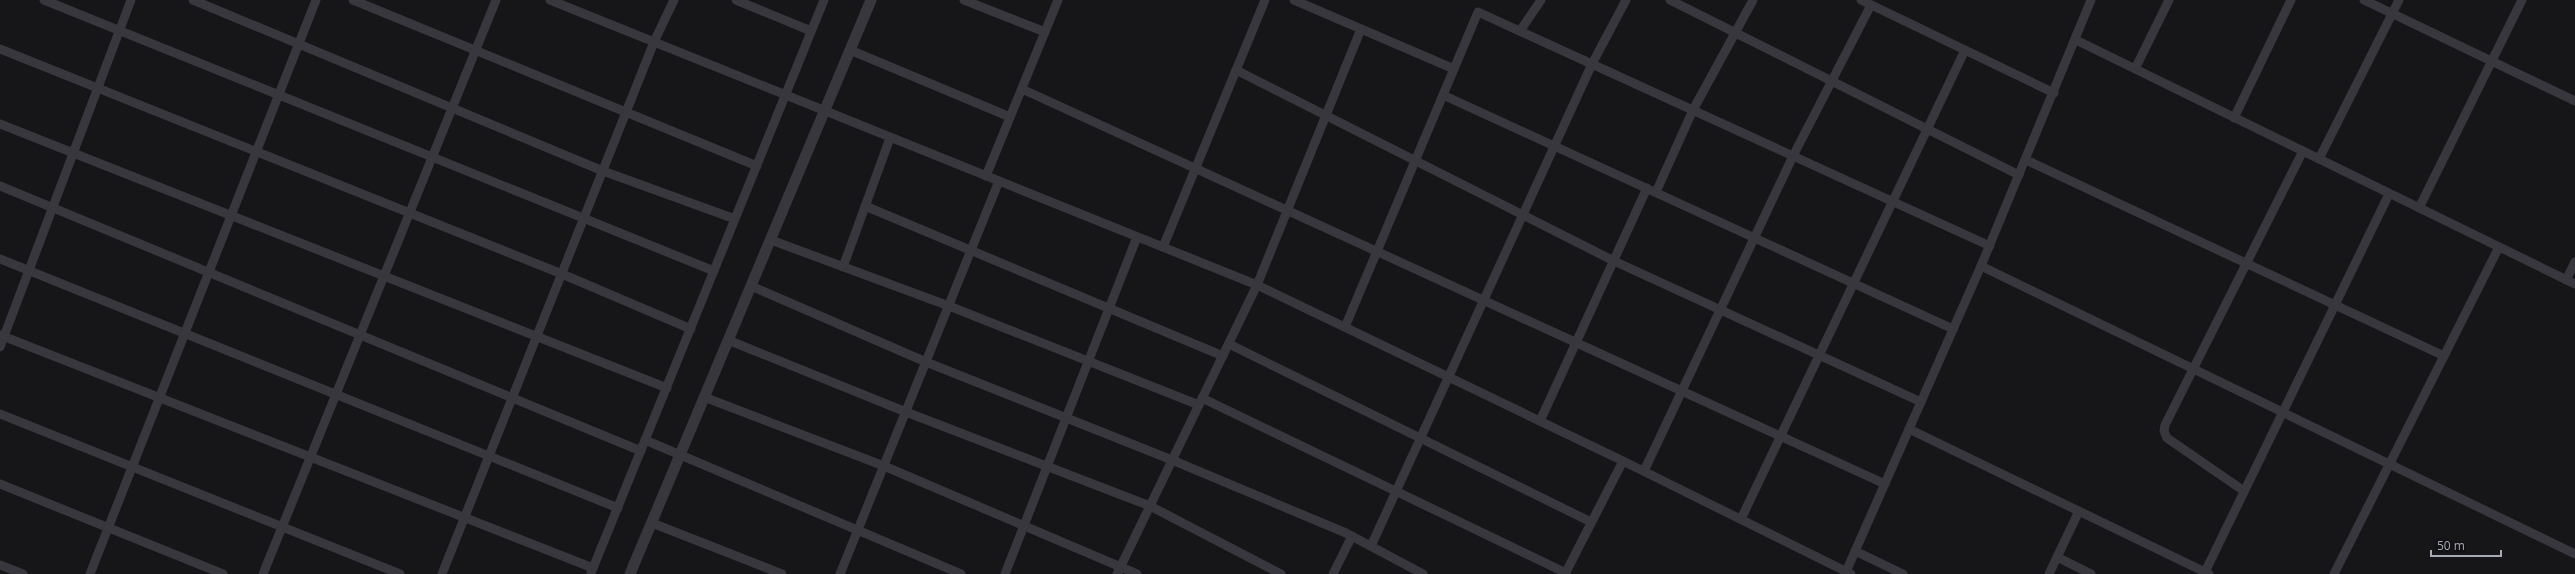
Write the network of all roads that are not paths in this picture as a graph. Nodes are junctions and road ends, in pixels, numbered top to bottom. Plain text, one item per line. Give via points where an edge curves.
1 (44, 0) edge
2 (131, 0) edge
3 (193, 0) edge
4 (316, 0) edge
5 (352, 0) edge
6 (496, 0) edge
7 (550, 0) edge
8 (674, 0) edge
9 (736, 0) edge
10 (824, 0) edge
11 (871, 0) edge
12 (964, 0) edge
13 (1058, 0) edge
14 (1265, 0) edge
15 (1294, 0) edge
16 (1626, 0) edge
17 (1670, 0) edge
18 (1753, 0) edge
19 (1861, 0) edge
20 (2091, 0) edge
21 (2169, 0) edge
22 (2291, 0) edge
23 (2364, 0) edge
24 (2400, 0) edge
25 (2522, 0) edge
26 (1537, 1) edge
27 (1871, 5) junction
28 (2393, 14) junction
29 (1361, 29) junction
30 (119, 30) junction
31 (812, 31) junction
32 (1520, 31) junction
33 (1045, 32) junction
34 (1736, 32) junction
35 (2076, 40) junction
36 (654, 42) junction
37 (299, 44) junction
38 (0, 49) edge
39 (476, 50) junction
40 (850, 50) junction
41 (1965, 50) junction
42 (2491, 61) junction
43 (1592, 64) junction
44 (1454, 69) junction
45 (2135, 69) junction
46 (1236, 70) junction
47 (1832, 81) junction
48 (98, 88) junction
49 (1022, 89) junction
50 (2054, 93) junction
51 (279, 94) junction
52 (1443, 95) junction
53 (785, 96) junction
54 (2575, 101) edge
55 (452, 108) junction
56 (1693, 110) junction
57 (626, 112) junction
58 (824, 112) junction
59 (1326, 116) junction
60 (1010, 117) junction
61 (2234, 118) junction
62 (0, 124) edge
63 (1927, 129) junction
64 (890, 138) junction
65 (1554, 145) junction
66 (2303, 151) junction
67 (256, 152) junction
68 (73, 153) junction
69 (433, 156) junction
70 (1793, 156) junction
71 (2319, 159) junction
72 (2026, 160) junction
73 (1416, 161) junction
74 (756, 166) junction
75 (1195, 168) junction
76 (603, 171) junction
77 (2019, 175) junction
78 (986, 176) junction
79 (999, 181) junction
80 (0, 186) edge
81 (1647, 188) junction
82 (1656, 192) junction
83 (2390, 194) junction
84 (1893, 202) junction
85 (865, 206) junction
86 (53, 208) junction
87 (2418, 208) junction
88 (1288, 211) junction
89 (410, 213) junction
90 (1522, 215) junction
91 (231, 216) junction
92 (584, 217) junction
93 (735, 219) junction
94 (1137, 237) junction
95 (1755, 238) junction
96 (771, 240) junction
97 (1990, 246) junction
98 (1163, 247) junction
99 (2499, 248) junction
100 (1377, 252) junction
101 (971, 253) junction
102 (0, 260) edge
103 (1614, 261) junction
104 (2575, 262) edge
105 (2246, 263) junction
106 (1981, 266) junction
107 (843, 267) junction
108 (29, 271) junction
109 (714, 271) junction
110 (209, 272) junction
111 (562, 274) junction
112 (384, 276) junction
113 (2566, 280) junction
114 (1854, 283) junction
115 (2575, 284) edge
116 (1257, 285) junction
117 (751, 286) junction
118 (1484, 300) junction
119 (2335, 305) junction
120 (949, 306) junction
121 (1108, 309) junction
122 (1720, 310) junction
123 (1345, 327) junction
124 (691, 329) junction
125 (1953, 330) junction
126 (185, 334) junction
127 (360, 335) junction
128 (2, 336) edge
129 (537, 336) junction
130 (728, 340) junction
131 (1577, 343) junction
132 (1229, 344) junction
133 (0, 347) edge
134 (1819, 355) junction
135 (1223, 356) junction
136 (2444, 356) junction
137 (926, 362) junction
138 (1088, 362) junction
139 (2192, 368) junction
140 (1448, 377) junction
141 (666, 388) junction
142 (1682, 391) junction
143 (336, 395) junction
144 (704, 397) junction
145 (159, 398) junction
146 (512, 398) junction
147 (1201, 402) junction
148 (1921, 402) junction
149 (906, 412) junction
150 (2283, 412) junction
151 (0, 414) edge
152 (1066, 418) junction
153 (1540, 421) junction
154 (1909, 429) junction
155 (1780, 436) junction
156 (1420, 438) junction
157 (645, 440) junction
158 (641, 451) junction
159 (680, 454) junction
160 (489, 457) junction
161 (310, 458) junction
162 (1172, 460) junction
163 (1622, 461) junction
164 (2389, 464) junction
165 (884, 466) junction
166 (1047, 466) junction
167 (132, 467) junction
168 (1644, 471) junction
169 (0, 484) edge
170 (1885, 484) junction
171 (1396, 491) junction
172 (2244, 491) junction
173 (1150, 506) junction
174 (618, 508) junction
175 (2079, 511) junction
176 (464, 519) junction
177 (1741, 519) junction
178 (652, 522) junction
179 (1591, 522) junction
180 (1024, 525) junction
181 (282, 527) junction
182 (108, 528) junction
183 (858, 530) junction
184 (1352, 536) junction
185 (1371, 546) junction
186 (1855, 550) junction
187 (2575, 554) edge
188 (2057, 557) junction
189 (0, 565) edge
190 (1119, 570) edge
191 (592, 571) edge
192 (1847, 573) edge
193 (2207, 573) edge
194 (23, 574) edge
195 (90, 574) edge
196 (224, 574) edge
197 (263, 574) edge
198 (400, 574) edge
199 (442, 574) edge
200 (630, 574) edge
201 (782, 574) edge
202 (840, 574) edge
203 (961, 574) edge
204 (1005, 574) edge
205 (1137, 574) edge
206 (1281, 574) edge
207 (1333, 574) edge
208 (1423, 574) edge
209 (1566, 574) edge
210 (1903, 574) edge
211 (2049, 574) edge
212 (2090, 574) edge
213 (2334, 574) edge

1 - 30 street
2 - 30 street
3 - 37 street
4 - 37 street
5 - 39 street
6 - 39 street
7 - 36 street
8 - 36 street
9 - 31 street
10 - 31 street
11 - 40 street
12 - 33 street
13 - 33 street
14 - 46 street
15 - 29 street
16 - 43 street
17 - 34 street
18 - 34 street
19 - 27 street
20 - 35 street
21 - 45 street
22 - 61 street
23 - 28 street
24 - 28 street
25 - 42 street
26 - 32 street
27 - 41 street
27 - 47 street
28 - 42 street
28 - 71 street
29 - 44 street
29 - 59 street
30 - 48 street
30 - 51 street
31 - 53 street
32 - 43 street
32 - 44 street via 1478,12
33 - 49 street
34 - 47 street
34 - 56 street
35 - 45 street
35 - 50 street
36 - 53 street
36 - 57 street
37 - 51 street
37 - 55 street
38 - 48 street
39 - 55 street
39 - 57 street
40 - 58 street
40 - 60 street
41 - 50 street
41 - 63 street
42 - 54 street
42 - 87 street
43 - 56 street
43 - 65 street
44 - 52 street
45 - 61 street
46 - 59 street
46 - 75 street
47 - 63 street
47 - 70 street
48 - 67 street
48 - 68 street
49 - 60 street
49 - 75 street
50 - 72 street
51 - 67 street
51 - 69 street
52 - 65 street
52 - 73 street
53 - 58 street
53 - 74 street
55 - 69 street
55 - 76 street
56 - 70 street
56 - 82 street
57 - 74 street
57 - 76 street
58 - 64 street
58 - 96 street
59 - 73 street
59 - 88 street
60 - 78 street
61 - 66 street
62 - 68 street
63 - 77 street
63 - 84 street
64 - 78 street
64 - 85 street
65 - 81 street
65 - 90 street
66 - 71 street
66 - 105 street
67 - 89 street
67 - 91 street
68 - 86 street
68 - 91 street
69 - 89 street
69 - 92 street
70 - 84 street
70 - 95 street
71 - 83 street
72 - 77 street
72 - 105 street
73 - 90 street
73 - 100 street
74 - 93 street
75 - 88 street
75 - 98 street
76 - 92 street
76 - 93 street
77 - 97 street
78 - 79 street
79 - 94 street
79 - 101 street
80 - 86 street
81 - 82 street
81 - 103 street
82 - 95 street
83 - 87 street
83 - 119 street
84 - 97 street
84 - 114 street
85 - 101 street
85 - 107 street
86 - 108 street
86 - 110 street
87 - 99 street
88 - 100 street
88 - 116 street
89 - 111 street
89 - 112 street
90 - 103 street
90 - 118 street
91 - 110 street
91 - 112 street
92 - 109 street
92 - 111 street
93 - 109 street
94 - 98 street
94 - 121 street
95 - 114 street
95 - 122 street
96 - 107 street
96 - 117 street
97 - 106 street
98 - 116 street
99 - 113 street
99 - 136 street
100 - 118 street
100 - 123 street
101 - 120 street
101 - 121 street
102 - 108 street
103 - 122 street
103 - 131 street
104 - 113 street
105 - 119 street
105 - 139 street
106 - 125 street
106 - 139 street
107 - 120 street
108 - 126 street
108 - 128 street
109 - 124 street
110 - 126 street
110 - 127 street
111 - 124 street
111 - 129 street
112 - 127 street
112 - 129 street
113 - 115 street
114 - 125 street
114 - 134 street
116 - 123 street
116 - 132 street
117 - 130 street
117 - 137 street
118 - 131 street
118 - 140 street
119 - 136 street
119 - 150 street
120 - 137 street
120 - 138 street
121 - 135 street
121 - 138 street
122 - 134 street
122 - 142 street
123 - 140 street
124 - 141 street
125 - 148 street
126 - 143 street
126 - 145 street
127 - 143 street
127 - 146 street
128 - 133 street
128 - 145 street
129 - 141 street
129 - 146 street
130 - 144 street
130 - 149 street
131 - 142 street
131 - 153 street
132 - 135 street
132 - 156 street
134 - 148 street
134 - 155 street
135 - 147 street
136 - 164 street
137 - 149 street
137 - 152 street
138 - 147 street
138 - 152 street
139 - 150 street
139 - 172 street via 2164,431 2166,438
140 - 153 street
140 - 156 street
141 - 157 street
142 - 155 street
142 - 168 street
143 - 160 street
143 - 161 street
144 - 159 street
144 - 165 street
145 - 161 street
145 - 167 street
146 - 158 street
146 - 160 street
147 - 162 street
147 - 171 street
148 - 154 street
149 - 165 street
149 - 166 street
150 - 164 street
150 - 172 street
151 - 167 street
152 - 162 street
152 - 166 street
153 - 163 street
154 - 170 street
154 - 175 street
155 - 170 street
155 - 177 street
156 - 171 street
156 - 179 street
157 - 158 street
157 - 159 street
158 - 174 street
159 - 178 street
159 - 183 street
160 - 174 street
160 - 176 street
161 - 176 street
161 - 181 street
162 - 173 street
162 - 184 street
163 - 168 street
163 - 179 street
164 - 187 street
164 - 213 street
165 - 180 street
165 - 183 street
166 - 173 street
166 - 180 street
167 - 181 street
167 - 182 street
168 - 177 street
169 - 182 street
170 - 186 street
171 - 185 street
171 - 209 street
172 - 193 street
173 - 190 street
173 - 206 street
174 - 191 street
175 - 188 street
175 - 193 street
176 - 191 street
176 - 199 street
177 - 192 street
178 - 200 street
178 - 201 street
179 - 209 street
180 - 190 street
180 - 204 street
181 - 197 street
181 - 198 street
182 - 195 street
182 - 196 street
183 - 202 street
183 - 203 street
184 - 185 street
184 - 207 street
185 - 208 street
186 - 192 street
186 - 210 street
188 - 211 street
188 - 212 street
189 - 194 street
190 - 205 street

